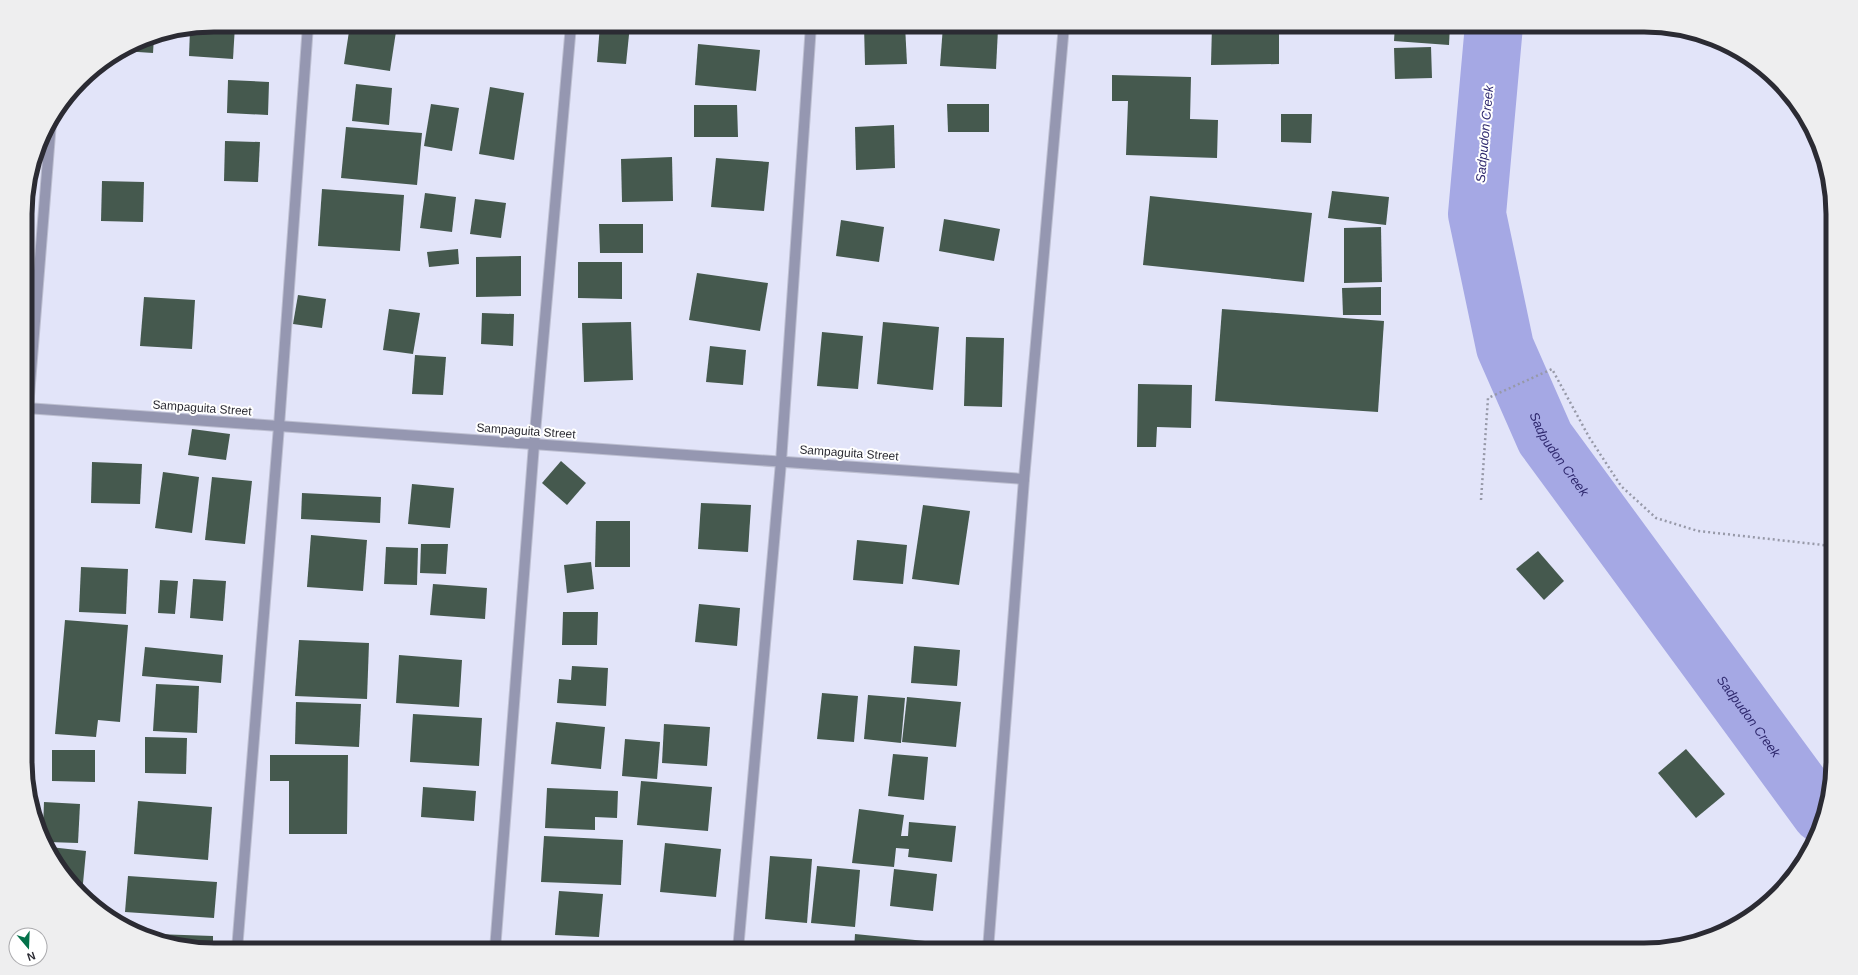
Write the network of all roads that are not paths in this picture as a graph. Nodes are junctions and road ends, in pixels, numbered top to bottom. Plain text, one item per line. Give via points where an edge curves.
1 (307, 32) edge
2 (570, 32) edge
3 (811, 32) edge
4 (1063, 32) edge
5 (50, 136) edge
6 (32, 349) edge
7 (32, 409) edge
8 (279, 426) junction
9 (534, 444) junction
10 (782, 462) junction
11 (1024, 479) junction
12 (237, 943) edge
13 (496, 943) edge
14 (739, 943) edge
15 (989, 943) edge

1 - 8 street
2 - 9 street
3 - 10 street
4 - 11 street
5 - 6 street
7 - 8 street, Sampaguita Street
8 - 9 street, Sampaguita Street
8 - 12 street
9 - 10 street, Sampaguita Street
9 - 13 street
10 - 11 street, Sampaguita Street
10 - 14 street
11 - 15 street

